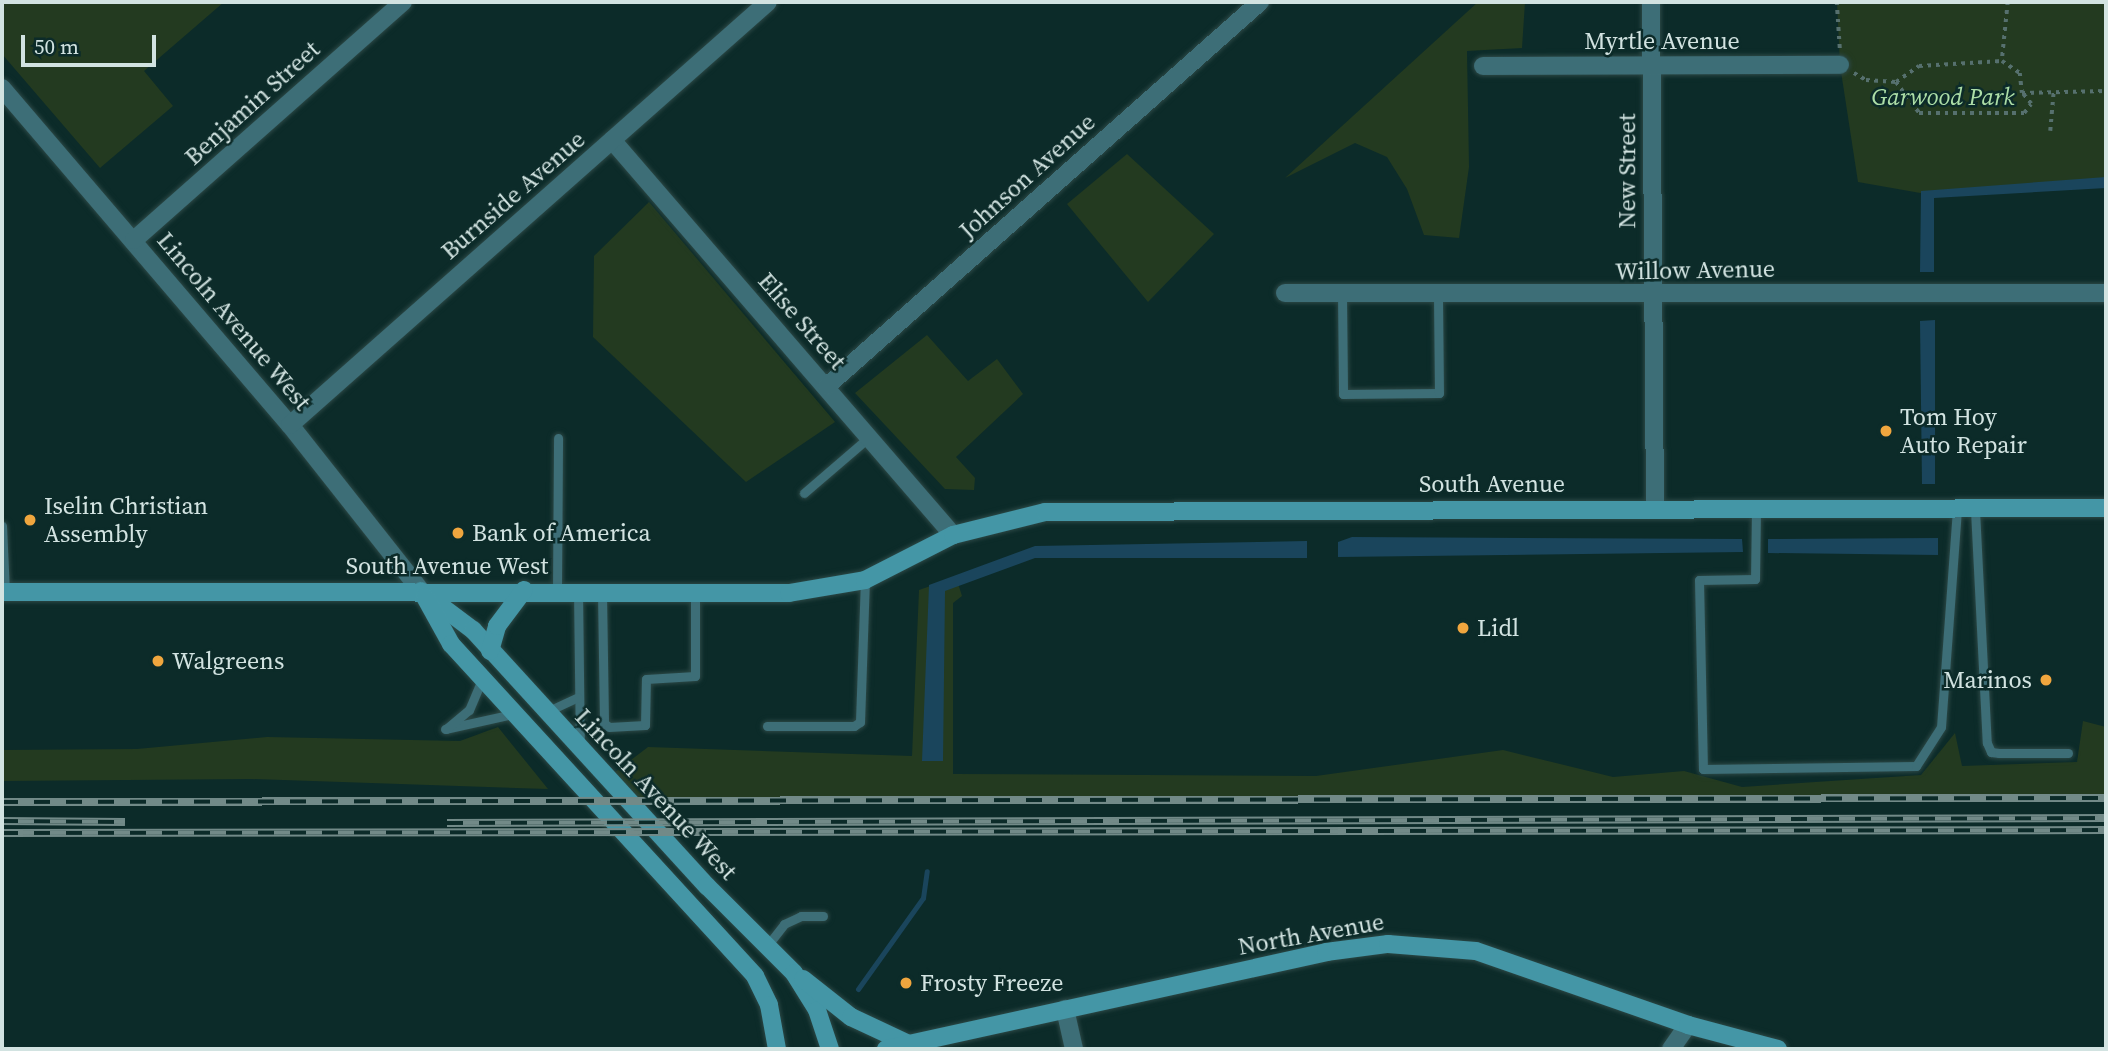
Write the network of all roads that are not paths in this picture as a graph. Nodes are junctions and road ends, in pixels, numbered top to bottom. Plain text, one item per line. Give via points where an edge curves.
1 (403, 2) edge
2 (1260, 2) edge
3 (1651, 2) edge
4 (757, 6) edge
5 (1651, 65) junction
6 (1840, 65) road end
7 (1483, 66) dead end
8 (2, 88) edge
9 (612, 140) junction
10 (134, 240) junction
11 (1284, 293) dead end
12 (2106, 293) edge
13 (1342, 294) junction
14 (1438, 295) junction
15 (1651, 296) junction
16 (827, 386) junction
17 (290, 425) junction
18 (870, 436) junction
19 (558, 439) dead end
20 (804, 493) dead end
21 (1655, 508) junction
22 (2106, 508) edge
23 (1756, 509) junction
24 (1966, 510) junction
25 (2, 526) edge
26 (953, 535) junction
27 (888, 568) joint
28 (865, 580) junction
29 (524, 590) junction
30 (556, 590) junction
31 (578, 590) junction
32 (421, 591) junction
33 (602, 591) junction
34 (3, 592) edge
35 (695, 592) junction
36 (490, 651) junction
37 (482, 678) junction
38 (578, 697) junction
39 (546, 712) junction
40 (513, 714) junction
41 (767, 726) dead end
42 (580, 749) junction
43 (2068, 753) dead end
44 (824, 916) dead end
45 (767, 946) junction
46 (794, 973) junction
47 (1065, 1009) junction
48 (1688, 1025) junction
49 (913, 1045) junction
50 (776, 1049) edge
51 (830, 1049) edge
52 (886, 1049) edge
53 (1074, 1049) edge
54 (1671, 1049) edge
55 (1778, 1049) edge

1 - 10 street, Benjamin Street
2 - 16 street, Johnson Avenue
3 - 5 street, New Street
4 - 9 street, Burnside Avenue
5 - 6 street, Myrtle Avenue
5 - 7 street, Myrtle Avenue
5 - 15 street, New Street
8 - 10 street, Lincoln Avenue West
9 - 16 street, Elise Street
9 - 17 street, Burnside Avenue
10 - 17 street, Lincoln Avenue West
11 - 13 street, Willow Avenue
12 - 15 street, Willow Avenue
13 - 14 street, Willow Avenue
13 - 14 lane via 1343,394 1439,393
14 - 15 street, Willow Avenue
15 - 21 street, New Street
16 - 18 street, Elise Street
17 - 32 street, Lincoln Avenue West
18 - 20 lane
18 - 26 street, Elise Street
19 - 30 lane
21 - 23 main road, South Avenue
21 - 26 main road, South Avenue via 1045,512
22 - 24 main road, South Avenue
23 - 24 main road, South Avenue
23 - 24 lane via 1755,579 1699,580 1703,769 1916,766 1941,727
24 - 43 lane via 1987,743 1992,752 1999,753
25 - 34 lane
26 - 27 main road, South Avenue
27 - 28 main road, South Avenue West
28 - 35 main road, South Avenue West via 789,593
28 - 41 lane via 860,722 854,726
29 - 30 main road, South Avenue West
29 - 32 main road, South Avenue West
29 - 36 main road via 497,625
30 - 31 main road, South Avenue West
31 - 33 main road, South Avenue West
31 - 38 lane
32 - 34 main road, South Avenue West
32 - 36 main road, Lincoln Avenue West via 473,630
32 - 37 main road, Lincoln Avenue West via 451,644
33 - 35 main road, South Avenue West
33 - 35 lane via 604,723 609,727 645,725 646,679 693,678 696,674
36 - 39 main road, Lincoln Avenue West
37 - 40 main road, Lincoln Avenue West
37 - 40 lane via 469,709 445,729
38 - 39 lane
38 - 42 lane
39 - 42 main road, Lincoln Avenue West
40 - 50 main road, Lincoln Avenue West via 755,976 769,1006
42 - 45 main road, Lincoln Avenue West
44 - 45 lane via 801,916 784,925
45 - 46 main road, Lincoln Avenue West
46 - 49 main road via 850,1017
46 - 51 main road, Lincoln Avenue West via 817,1010
47 - 48 main road, North Avenue via 1326,952 1436,944 1519,963
47 - 49 main road, North Avenue
47 - 53 street
48 - 54 street
48 - 55 main road, North Avenue
49 - 52 main road, North Avenue

